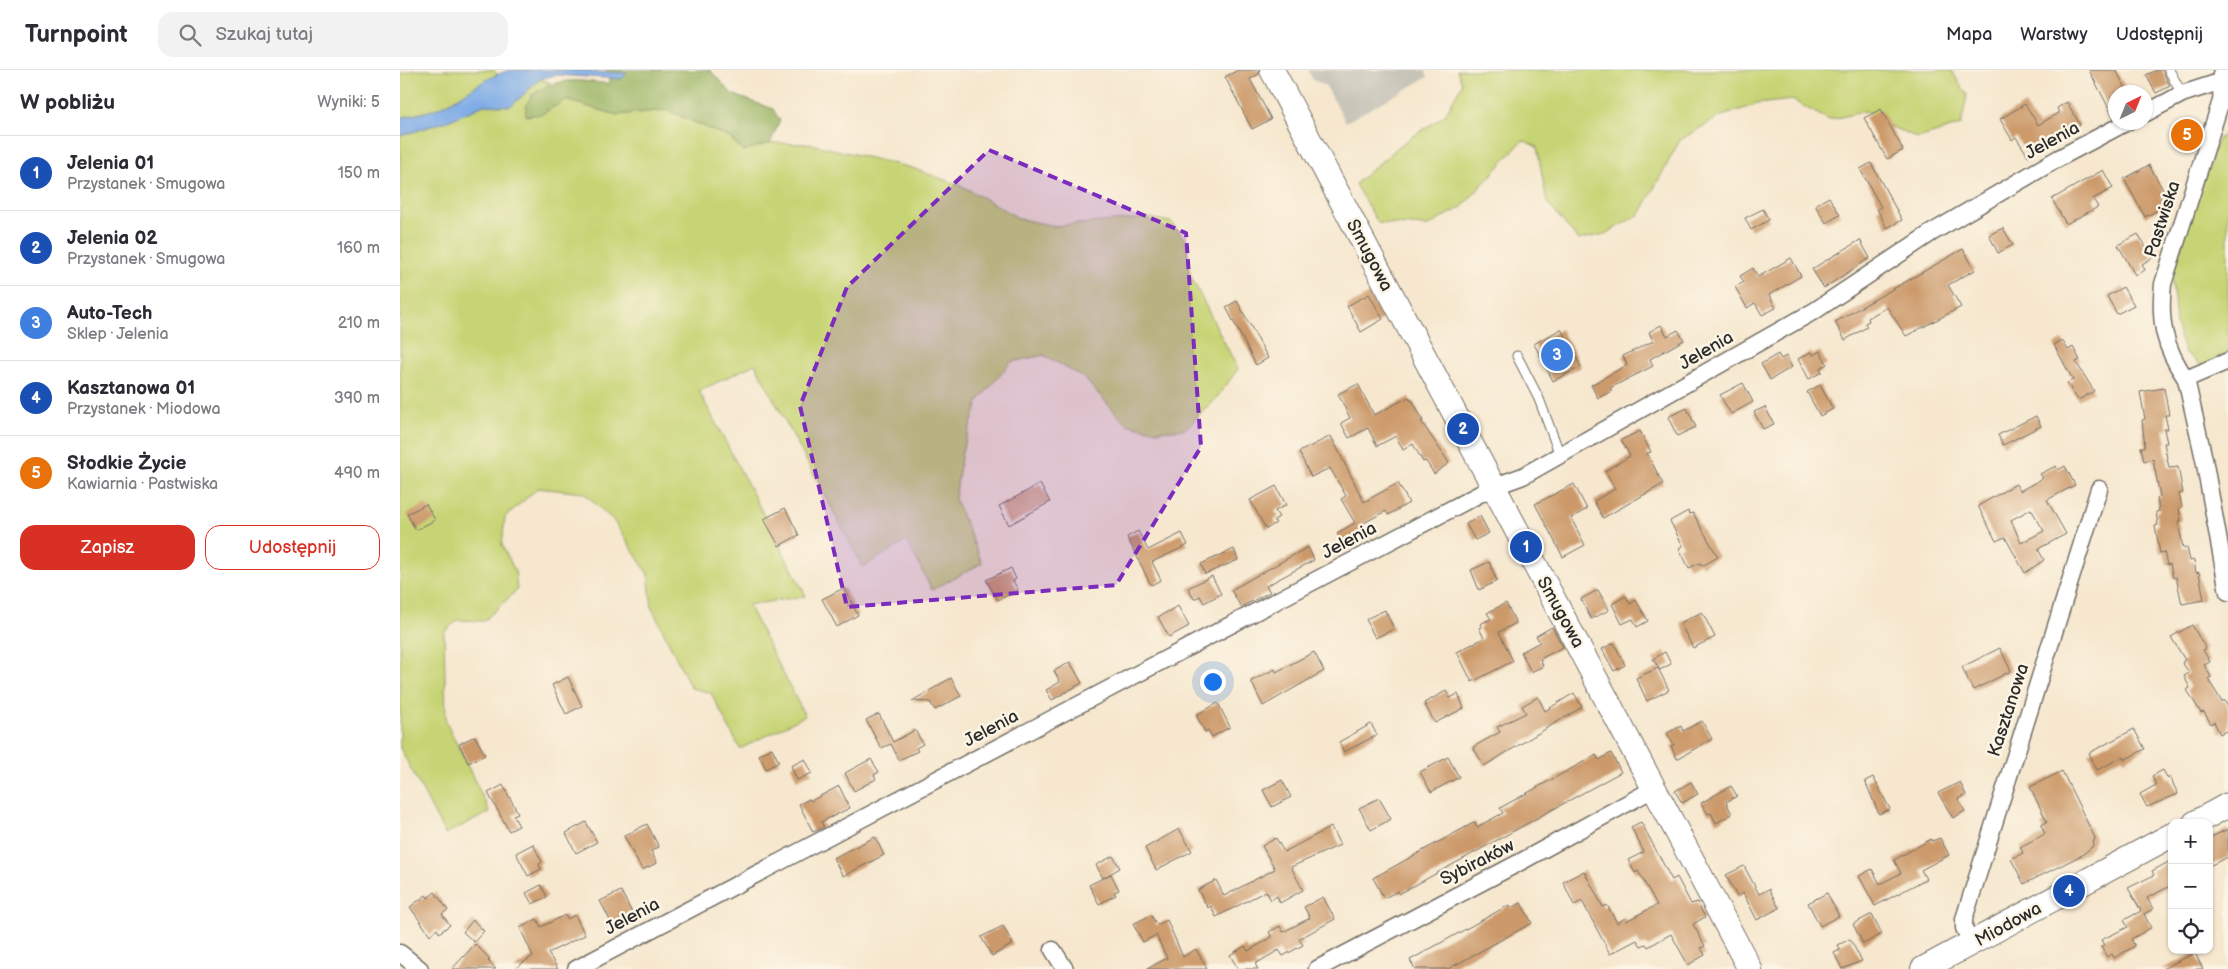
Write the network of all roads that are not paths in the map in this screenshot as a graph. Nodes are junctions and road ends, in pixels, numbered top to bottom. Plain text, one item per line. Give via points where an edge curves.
1 (1272, 70) edge
2 (2169, 70) edge
3 (2223, 84) edge
4 (2182, 94) junction
5 (2153, 109) edge
6 (2222, 120) edge
7 (2112, 130) edge
8 (1517, 356) dead end
9 (2228, 361) edge
10 (2186, 379) junction
11 (1560, 455) junction
12 (1493, 487) junction
13 (2099, 489) dead end
14 (2228, 592) edge
15 (1655, 788) junction
16 (2228, 805) edge
17 (2202, 819) edge
18 (2168, 837) edge
19 (1972, 944) junction
20 (1053, 950) dead end
21 (400, 953) edge
22 (420, 969) edge
23 (576, 969) edge
24 (1065, 969) edge
25 (1317, 969) edge
26 (1750, 969) edge
27 (1923, 969) edge

1 - 12 street, Smugowa
2 - 4 lane
3 - 4 street
3 - 6 street, Pastwiska
4 - 5 street
6 - 10 street, Pastwiska via 2163,284 2164,336
7 - 11 street, Jelenia via 1932,234 1816,310
8 - 11 lane via 1539,399
9 - 10 street
10 - 14 street, Pastwiska
11 - 12 street, Jelenia via 1523,476
12 - 15 street, Smugowa
12 - 23 street, Jelenia
13 - 19 street, Kasztanowa via 1964,919 1964,928
15 - 25 street, Sybiraków
15 - 26 street, Smugowa
16 - 17 street
18 - 19 street, Miodowa
19 - 27 street, Miodowa
20 - 24 street
21 - 22 street

